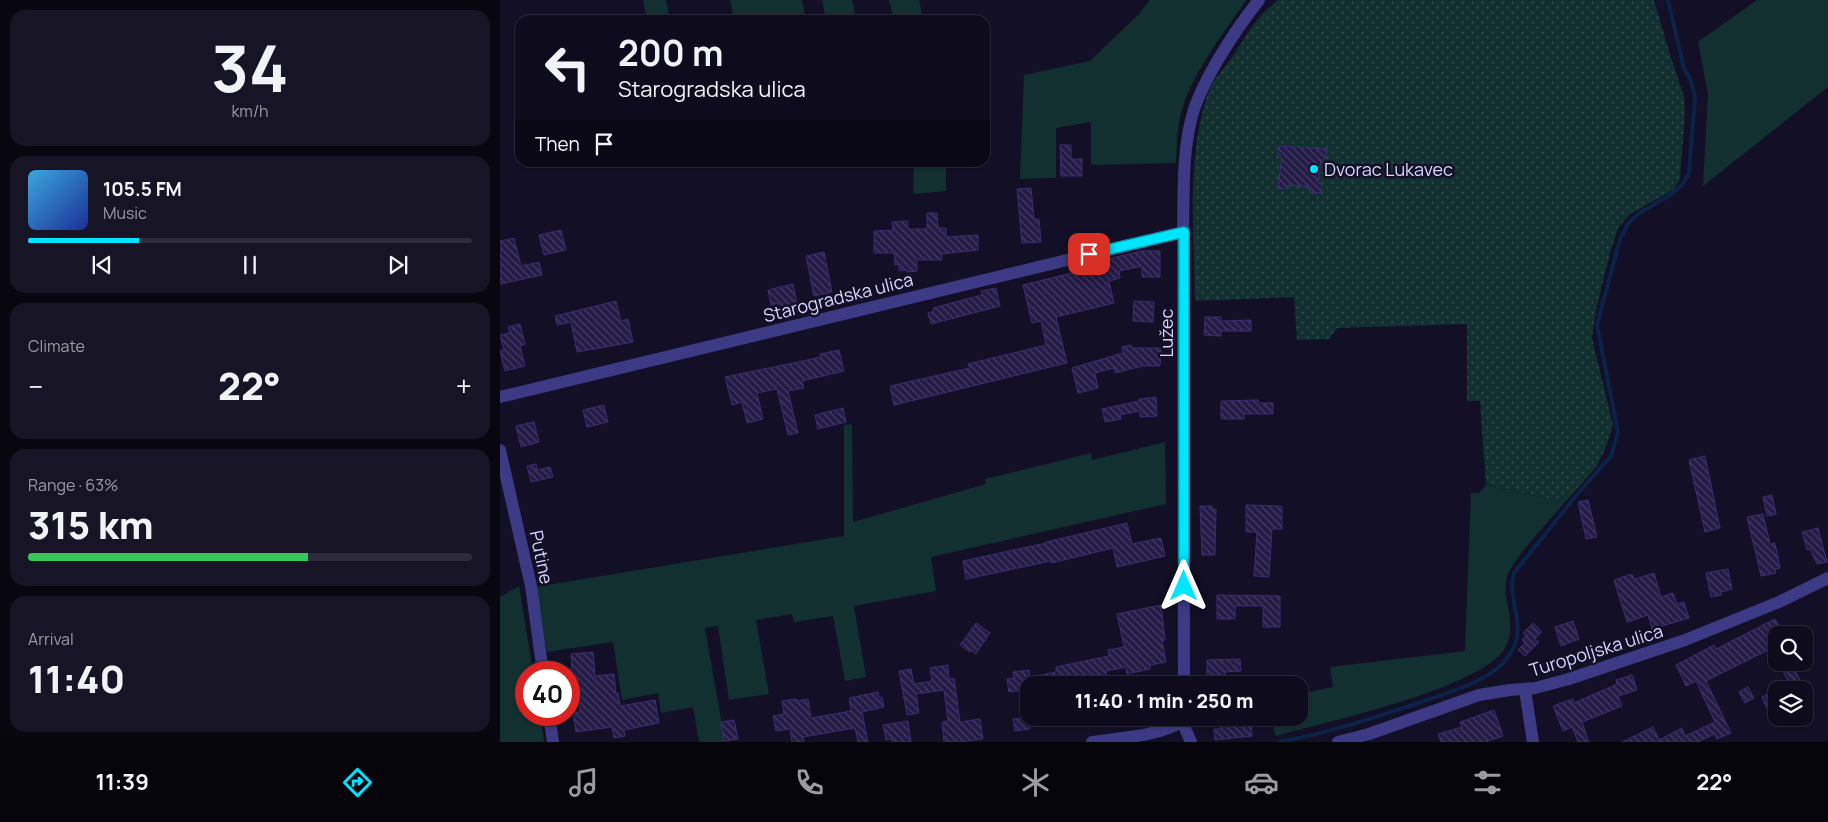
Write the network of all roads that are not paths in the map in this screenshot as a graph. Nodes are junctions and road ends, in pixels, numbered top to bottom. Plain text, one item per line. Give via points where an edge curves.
1 (1260, 0) edge
2 (1184, 232) junction
3 (500, 397) edge
4 (500, 450) edge
5 (1828, 578) edge
6 (541, 661) edge
7 (1184, 676) edge
8 (1525, 690) junction
9 (551, 726) edge
10 (1175, 726) edge
11 (1185, 726) edge
12 (553, 742) edge
13 (1092, 742) edge
14 (1191, 742) edge
15 (1338, 742) edge
16 (1533, 742) edge

1 - 2 street, Lužec via 1211,73 1194,109 1187,151
2 - 3 street, Starogradska ulica
2 - 7 street, Lužec
4 - 6 street, Putine via 531,586
5 - 8 street, Turopoljska ulica via 1779,602 1685,640 1569,679
8 - 15 street, Turopoljska ulica via 1479,696
8 - 16 street
9 - 12 street
10 - 13 street
11 - 14 street

